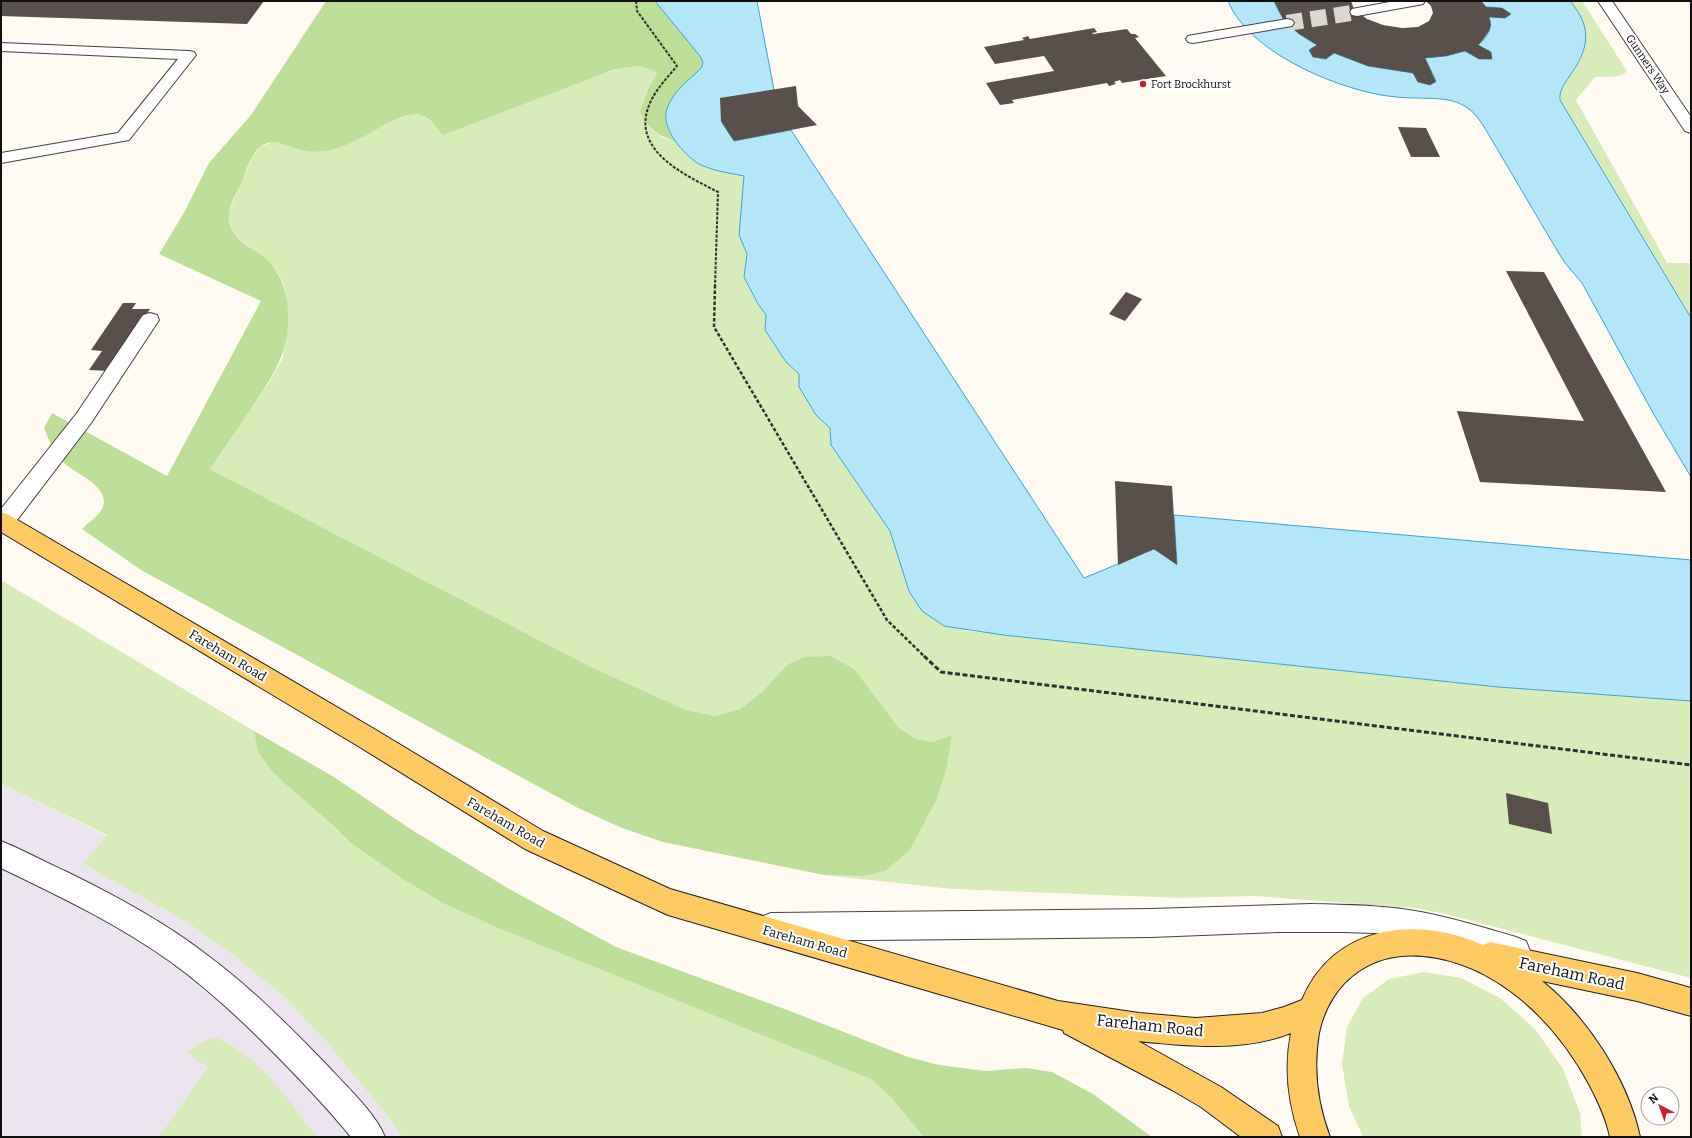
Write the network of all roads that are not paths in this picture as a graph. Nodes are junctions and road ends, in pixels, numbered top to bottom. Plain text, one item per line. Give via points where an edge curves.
1 (1418, 1) edge
2 (1605, 1) edge
3 (1357, 12) tunnel mouth
4 (1287, 24) tunnel mouth
5 (1193, 39) dead end
6 (1, 48) edge
7 (1691, 128) edge
8 (1, 158) edge
9 (150, 320) dead end
10 (2, 521) edge
11 (1, 854) edge
12 (756, 927) junction
13 (1452, 947) junction
14 (1637, 987) junction
15 (1691, 1002) edge
16 (1310, 1010) junction
17 (1058, 1015) junction
18 (370, 1137) edge
19 (1267, 1137) edge
20 (1315, 1137) edge
21 (1625, 1137) edge

1 - 3 street
2 - 7 street, Gunners Way
4 - 5 street
6 - 8 street via 189,55 123,137
9 - 10 street via 84,418
10 - 12 main road, Fareham Road via 534,840 668,902
11 - 18 street via 104,904 168,943 203,969 225,986 322,1080
12 - 14 street via 1363,919 1408,923 1452,932
12 - 17 main road, Fareham Road
13 - 14 main road, Fareham Road
13 - 16 main road via 1428,942 1406,942 1385,944 1366,950 1333,974 1320,990
13 - 21 main road via 1506,971 1532,989 1556,1012 1578,1038 1597,1067 1612,1098
14 - 15 main road, Fareham Road
16 - 17 main road, Fareham Road via 1262,1027 1196,1032 1139,1027
16 - 20 main road via 1304,1037 1302,1067 1304,1100
17 - 19 main road, Fareham Road via 1182,1080 1211,1097

